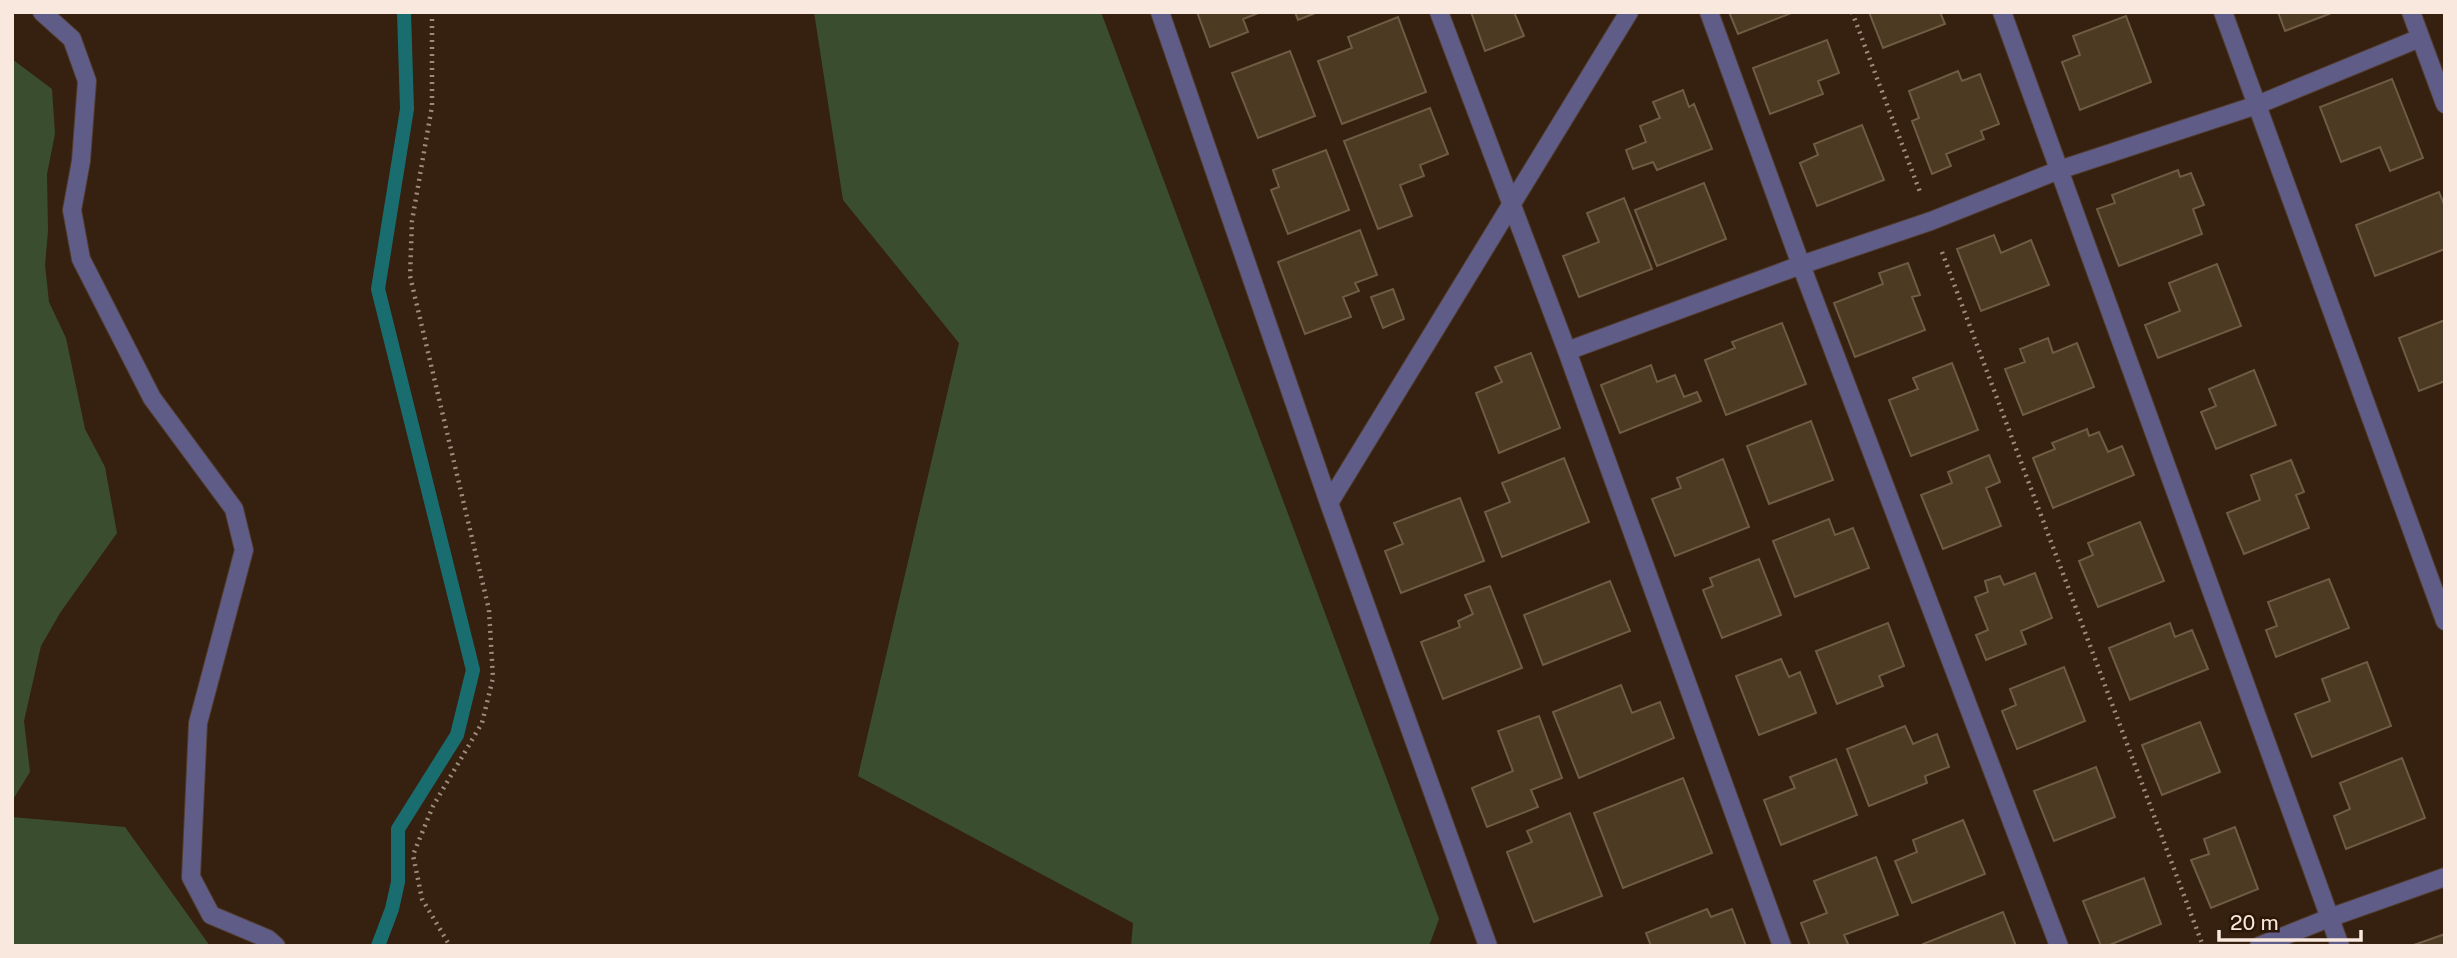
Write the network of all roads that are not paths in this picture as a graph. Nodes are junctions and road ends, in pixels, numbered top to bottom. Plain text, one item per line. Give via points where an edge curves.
1 (42, 12) edge
2 (1160, 12) edge
3 (1439, 12) edge
4 (1629, 12) edge
5 (1709, 12) edge
6 (2003, 12) edge
7 (2223, 12) edge
8 (2411, 12) edge
9 (2420, 38) junction
10 (2445, 104) edge
11 (2257, 105) junction
12 (2059, 170) junction
13 (1511, 205) junction
14 (1801, 265) junction
15 (1567, 351) junction
16 (1329, 503) junction
17 (2445, 621) edge
18 (2445, 877) edge
19 (2329, 918) junction
20 (276, 946) edge
21 (1488, 946) edge
22 (1782, 946) edge
23 (2059, 946) edge
24 (2259, 946) edge
25 (2340, 946) edge

1 - 20 street via 72,38 87,81 72,210 81,259 152,398 234,509 244,550 198,723 191,877 211,915
2 - 16 street
3 - 13 street
4 - 13 street
5 - 14 street
6 - 12 street
7 - 11 street
8 - 9 street
9 - 10 street
9 - 11 street
11 - 12 street
11 - 17 street
12 - 14 street via 1931,222
12 - 19 street
13 - 15 street
13 - 16 street
14 - 15 street
14 - 23 street
15 - 22 street
16 - 21 street
18 - 19 street
19 - 24 street
19 - 25 street

